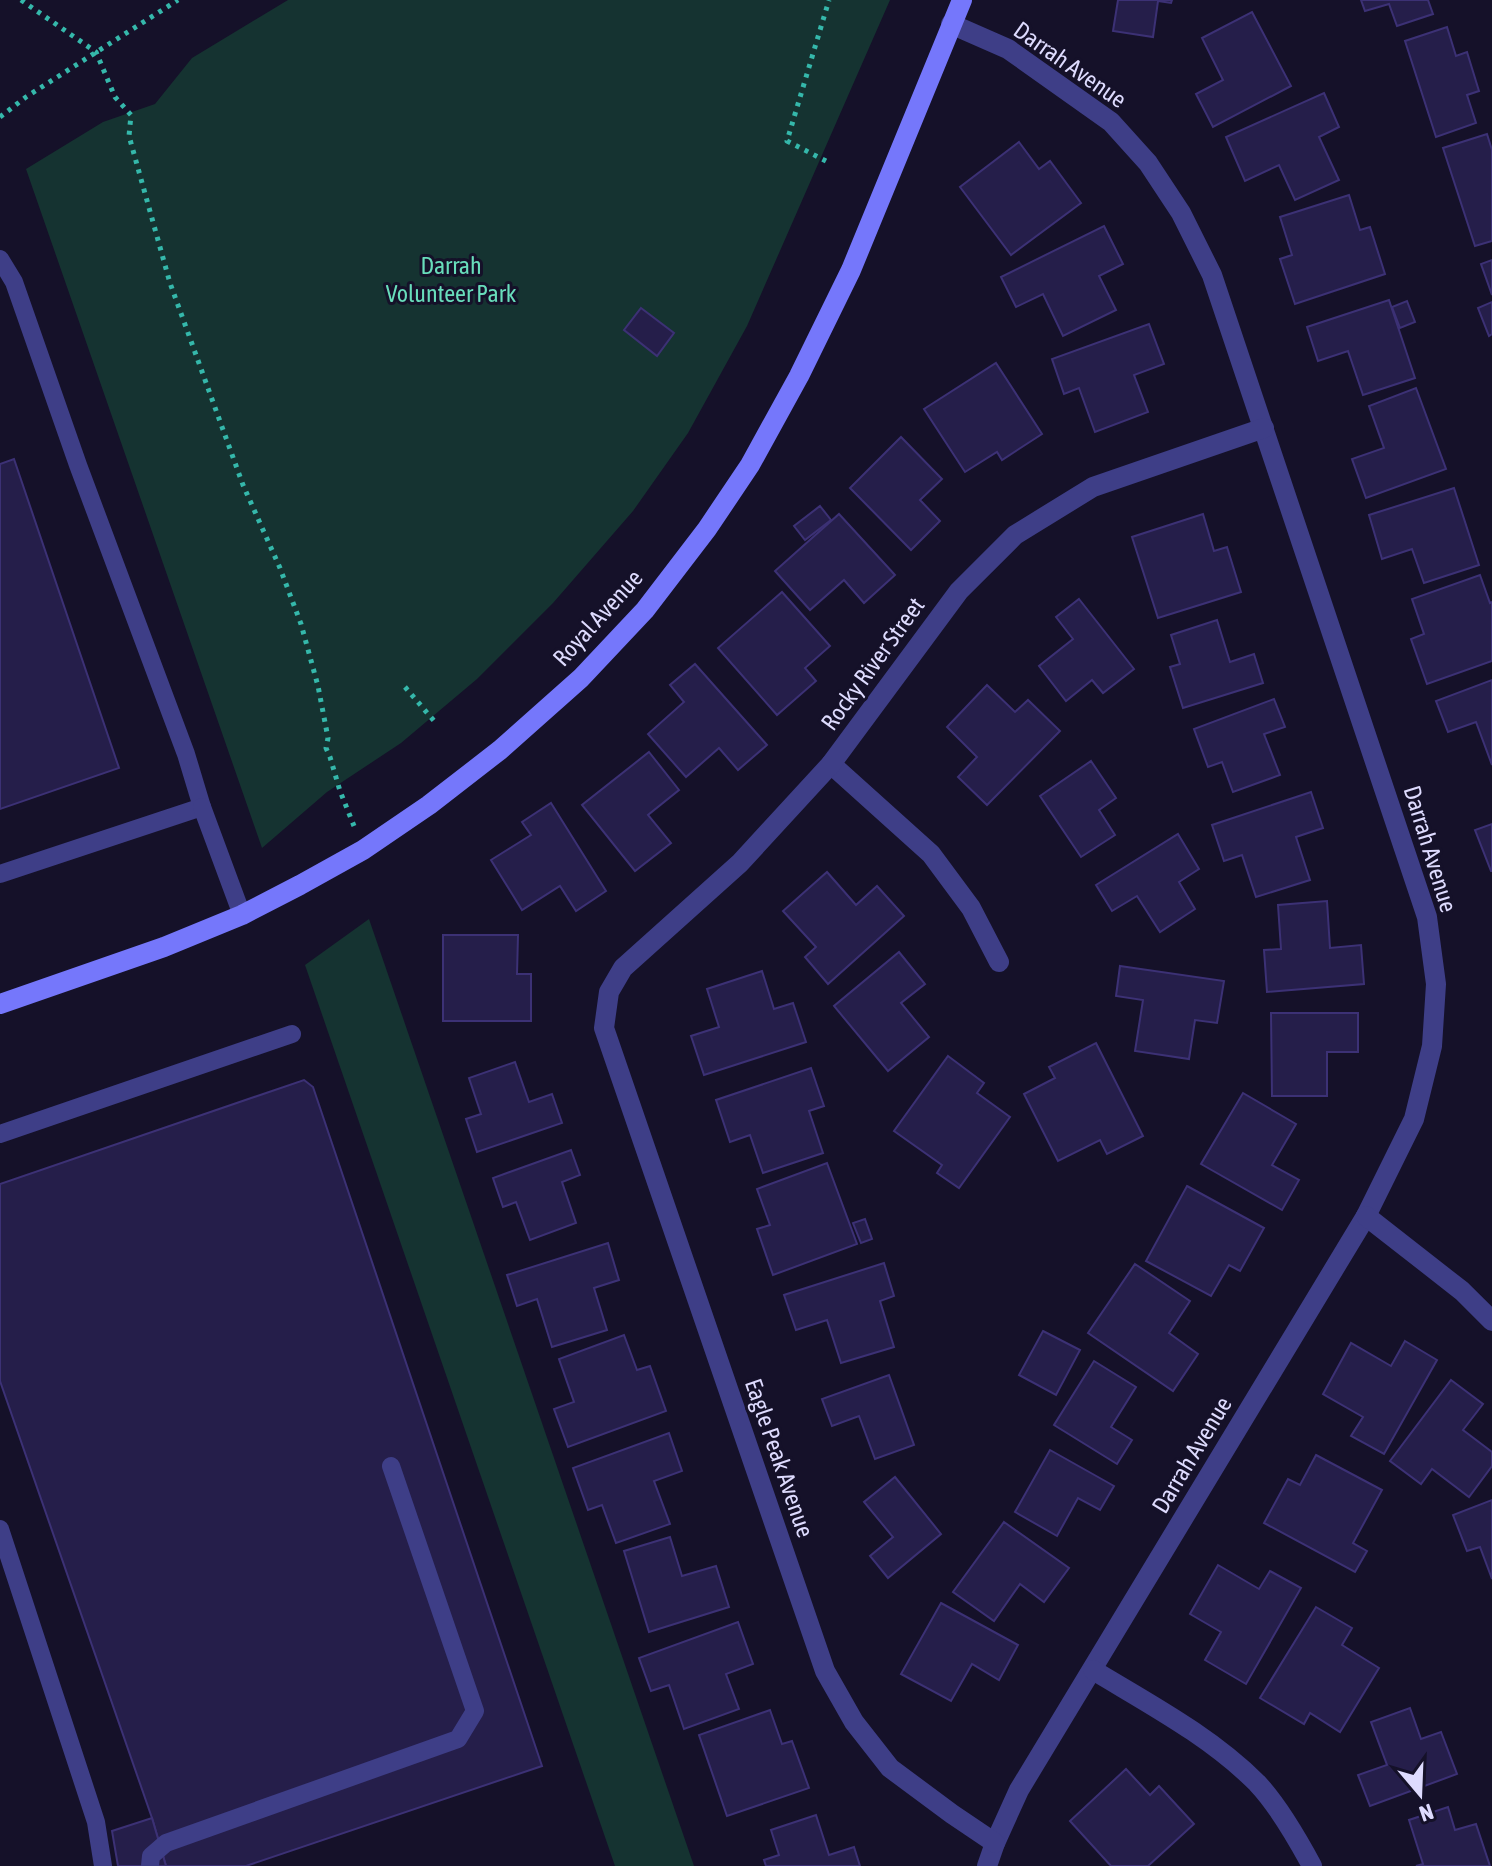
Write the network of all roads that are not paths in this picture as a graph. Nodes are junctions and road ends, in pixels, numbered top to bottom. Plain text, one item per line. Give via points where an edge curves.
1 (962, 0) edge
2 (951, 24) junction
3 (0, 259) edge
4 (1264, 428) junction
5 (831, 764) junction
6 (202, 807) junction
7 (0, 874) edge
8 (242, 915) junction
9 (999, 962) dead end
10 (0, 1004) edge
11 (604, 1028) joint
12 (292, 1034) dead end
13 (0, 1134) edge
14 (1366, 1216) junction
15 (1492, 1321) edge
16 (391, 1466) dead end
17 (0, 1529) edge
18 (1093, 1670) junction
19 (995, 1843) junction
20 (103, 1866) edge
21 (150, 1866) edge
22 (987, 1866) edge
23 (1312, 1866) edge

1 - 2 main road, Royal Avenue
2 - 4 street, Darrah Avenue via 1008,49 1084,101 1148,163 1212,275
2 - 8 main road, Royal Avenue via 844,283 799,376 750,465 645,610 581,678 429,805 363,850
3 - 6 lane via 14,282
4 - 5 street, Rocky River Street via 1093,487 1015,535 959,591
4 - 14 street, Darrah Avenue via 1427,917 1436,984 1432,1046 1414,1119
5 - 9 street via 931,854 971,908
5 - 11 street, Rocky River Street via 740,863 623,968 609,992
6 - 7 lane
6 - 8 lane
8 - 10 main road, Royal Avenue
11 - 19 street, Eagle Peak Avenue via 825,1671 854,1722 890,1768
12 - 13 lane
14 - 15 street
14 - 18 street, Darrah Avenue
16 - 21 lane via 475,1711 458,1739 166,1843 151,1856
17 - 20 lane via 96,1822
18 - 19 street, Darrah Avenue via 1019,1790
18 - 23 street via 1205,1738 1258,1784
19 - 22 street, Darrah Avenue

